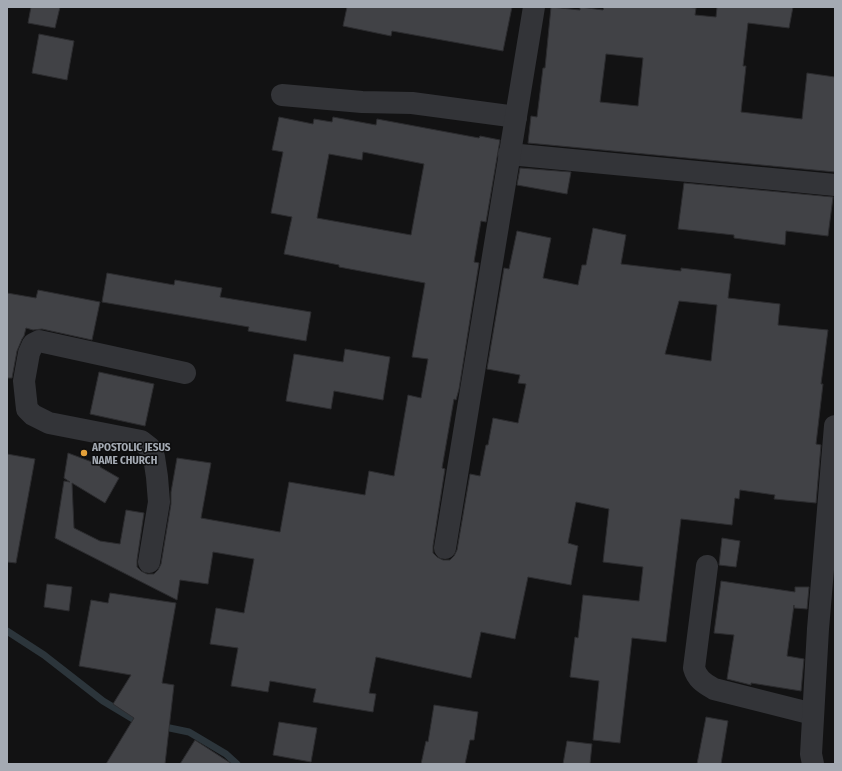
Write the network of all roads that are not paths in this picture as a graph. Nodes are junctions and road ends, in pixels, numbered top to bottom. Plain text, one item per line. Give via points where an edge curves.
1 (534, 7) edge
2 (282, 95) dead end
3 (516, 117) junction
4 (509, 154) junction
5 (835, 185) edge
6 (184, 373) dead end
7 (15, 380) edge
8 (835, 426) edge
9 (445, 548) dead end
10 (149, 562) dead end
11 (707, 566) dead end
12 (826, 629) edge
13 (813, 714) junction
14 (813, 764) edge

1 - 3 street
2 - 3 street via 412,104
3 - 4 street
4 - 5 street
4 - 9 street
6 - 7 street via 39,341 33,344
7 - 10 street via 33,415 49,423 141,441 150,448 154,457 159,502
8 - 12 street
11 - 13 street via 694,668 696,674 703,683 714,689
12 - 13 street
13 - 14 street

